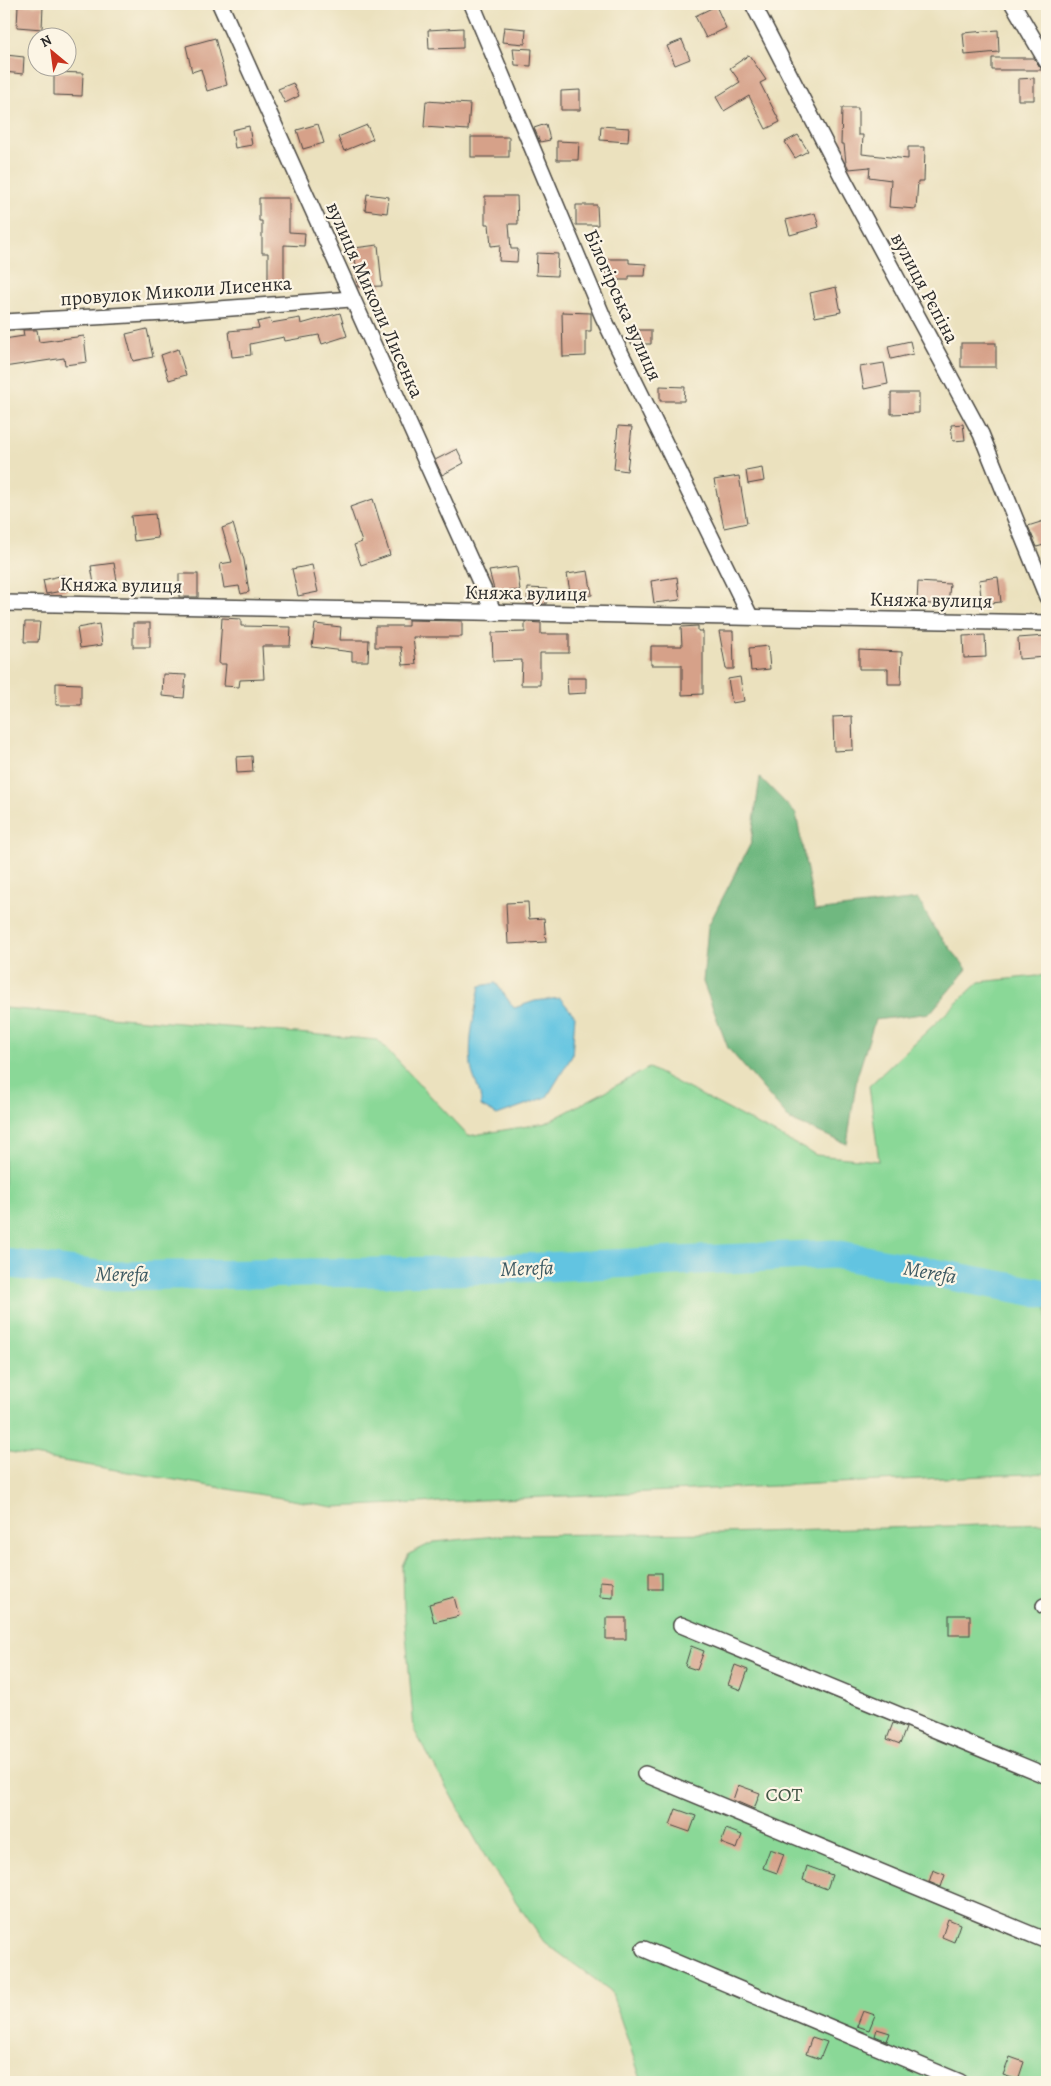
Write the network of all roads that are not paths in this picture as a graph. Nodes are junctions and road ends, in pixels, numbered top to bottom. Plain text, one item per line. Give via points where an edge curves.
1 (220, 4) edge
2 (472, 4) edge
3 (753, 4) edge
4 (1013, 4) edge
5 (1047, 62) edge
6 (351, 299) junction
7 (4, 322) edge
8 (1047, 597) edge
9 (4, 603) edge
10 (494, 613) junction
11 (750, 616) junction
12 (1047, 623) edge
13 (681, 1625) dead end
14 (645, 1774) dead end
15 (1047, 1776) edge
16 (1047, 1941) edge
17 (644, 1949) dead end
18 (960, 2082) edge

1 - 6 street, вулиця Миколи Лисенка
2 - 11 street, Білогірська вулиця via 603,317
3 - 8 street, вулиця Рєпіна via 981,434
4 - 5 street
6 - 7 street, провулок Миколи Лисенка
6 - 10 street, вулиця Миколи Лисенка
9 - 10 street, Княжа вулиця
10 - 11 street, Княжа вулиця
11 - 12 street, Княжа вулиця
13 - 15 street
14 - 16 street
17 - 18 street

